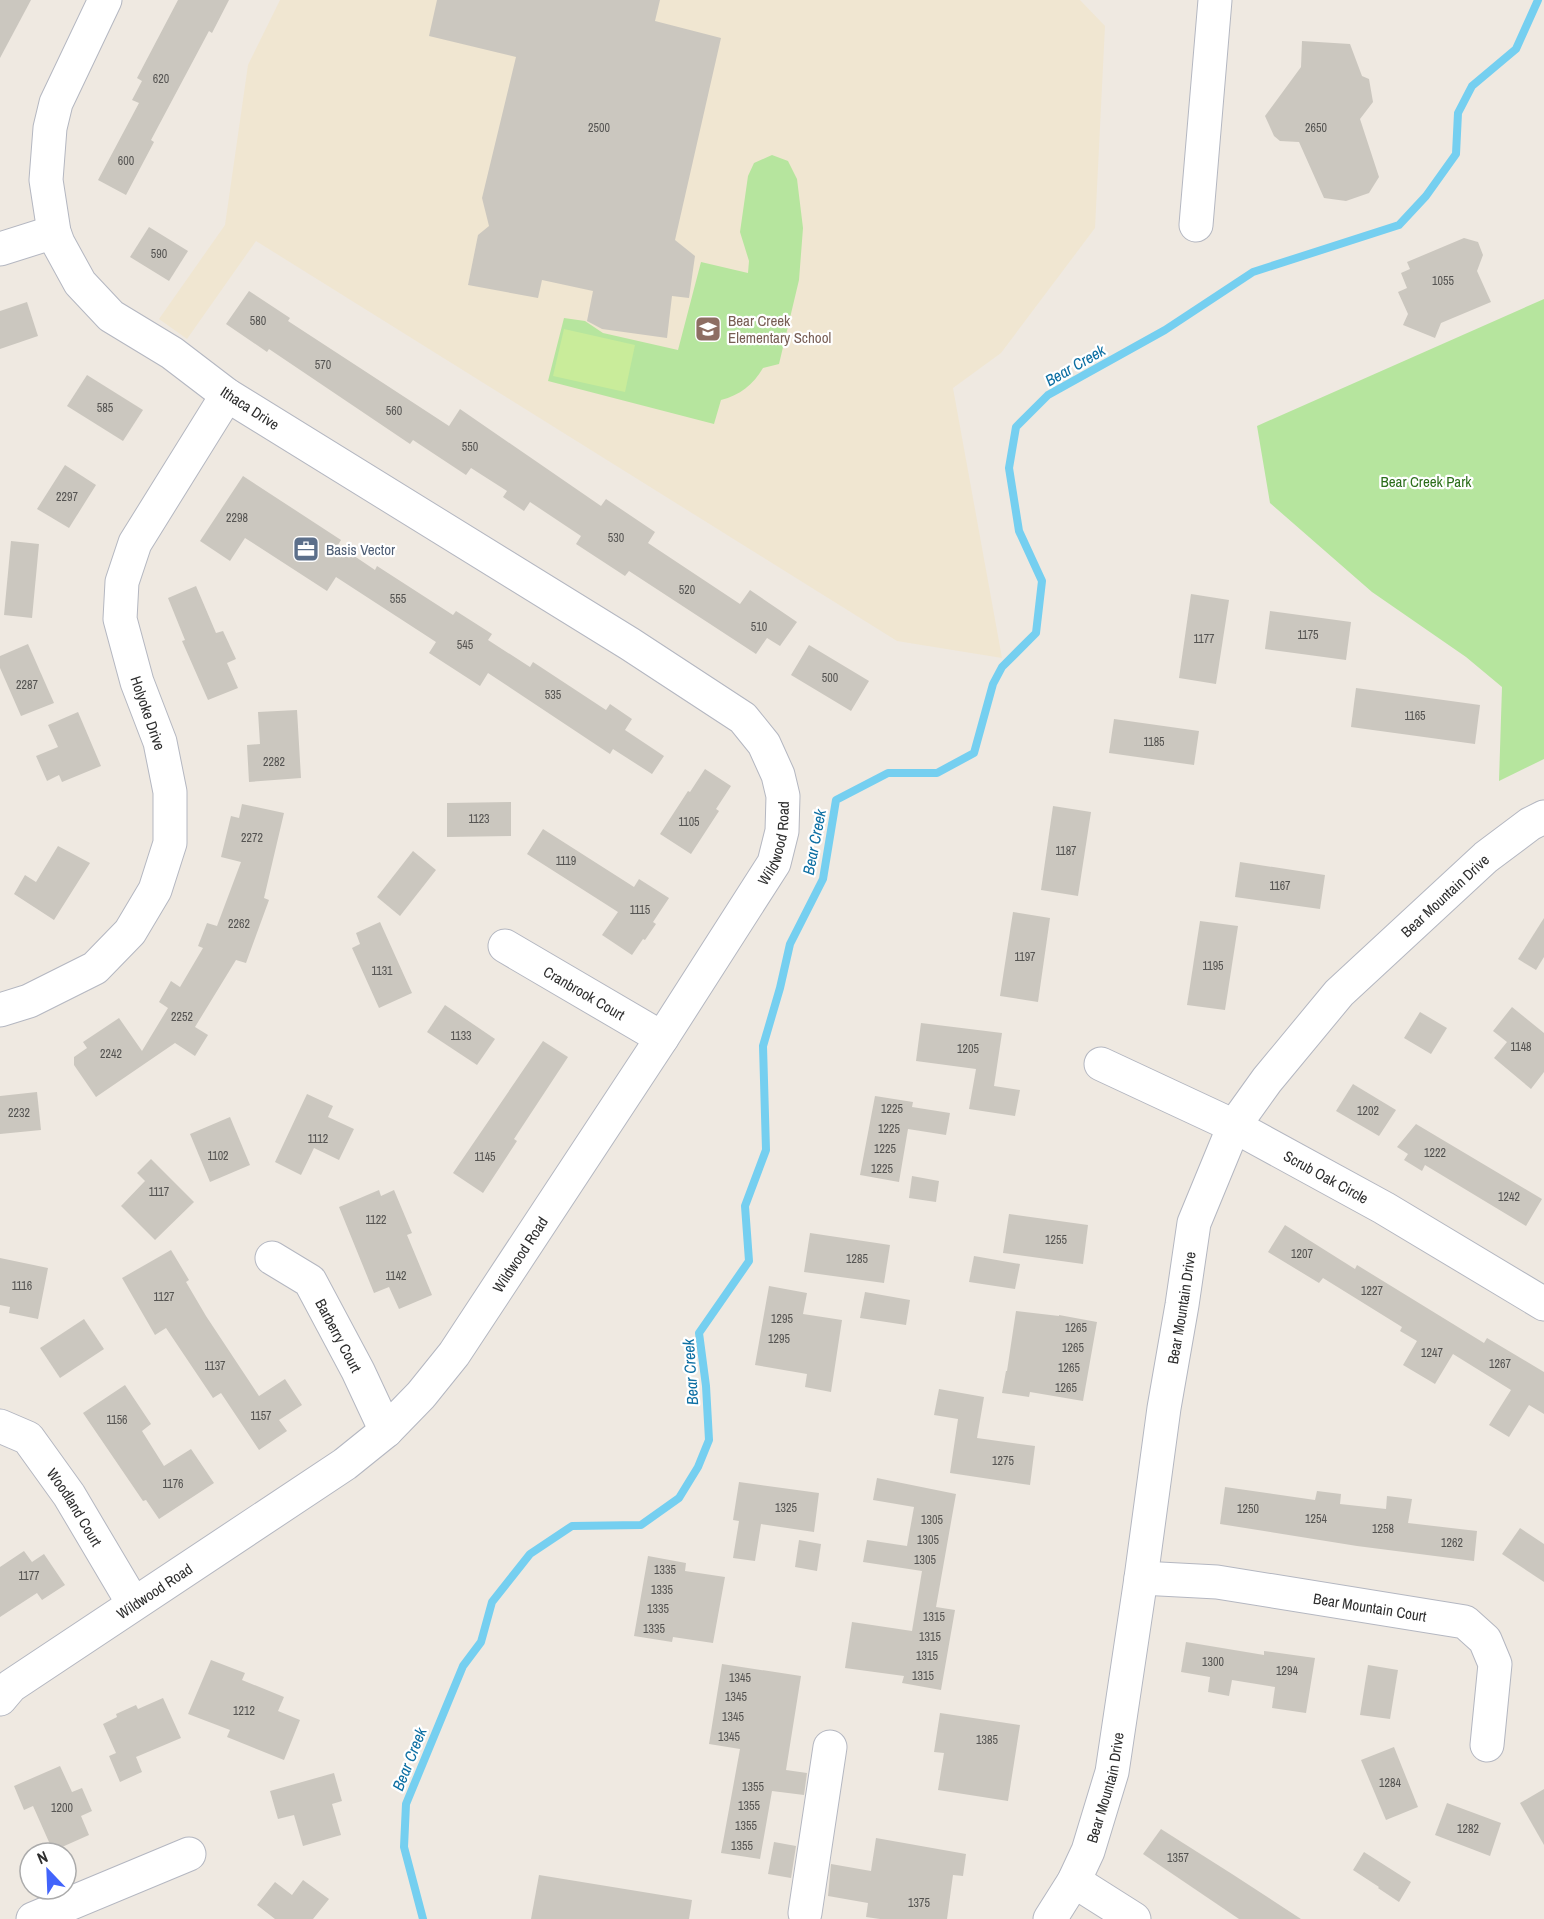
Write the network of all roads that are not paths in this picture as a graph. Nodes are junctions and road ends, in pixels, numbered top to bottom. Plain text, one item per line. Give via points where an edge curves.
1 (105, 0) edge
2 (1215, 0) edge
3 (1196, 225) dead end
4 (54, 232) junction
5 (0, 249) edge
6 (227, 395) junction
7 (685, 680) joint
8 (1544, 817) edge
9 (505, 946) dead end
10 (0, 1010) edge
11 (662, 1038) junction
12 (1101, 1064) dead end
13 (1234, 1126) junction
14 (272, 1258) dead end
15 (1544, 1304) edge
16 (0, 1426) edge
17 (386, 1431) junction
18 (1142, 1578) junction
19 (133, 1603) junction
20 (0, 1699) edge
21 (1487, 1745) dead end
22 (830, 1747) dead end
23 (189, 1854) dead end
24 (1074, 1881) junction
25 (805, 1913) dead end
26 (33, 1919) edge
27 (1050, 1919) edge
28 (1134, 1919) edge

1 - 4 street, Ithaca Drive via 57,103 50,128 46,180
2 - 3 street
4 - 5 street
4 - 6 street, Ithaca Drive via 80,283 111,316 172,353
6 - 7 street, Ithaca Drive
6 - 10 street, Holyoke Drive via 135,543 122,582 120,619 137,682 160,742 171,792 171,843 155,890 129,932 96,968 29,1001
7 - 11 street, Wildwood Road via 743,718 764,744 783,796 782,831 774,863
8 - 13 street, Bear Mountain Drive via 1486,857 1339,993
9 - 11 street, Cranbrook Court
11 - 17 street, Wildwood Road via 454,1354 422,1395
12 - 13 street, Scrub Oak Circle
13 - 15 street, Scrub Oak Circle via 1384,1208
13 - 18 street, Bear Mountain Drive via 1194,1223
14 - 17 street, Barberry Court via 310,1281
16 - 19 street, Woodland Court via 28,1438 69,1495
17 - 19 street, Wildwood Road via 345,1464
18 - 21 street, Bear Mountain Court via 1217,1582 1465,1622 1485,1640 1495,1664
18 - 24 street, Bear Mountain Drive via 1112,1772 1088,1851
19 - 20 street, Wildwood Road via 11,1686
22 - 25 street
23 - 26 street
24 - 27 street, Bear Mountain Drive
24 - 28 street

